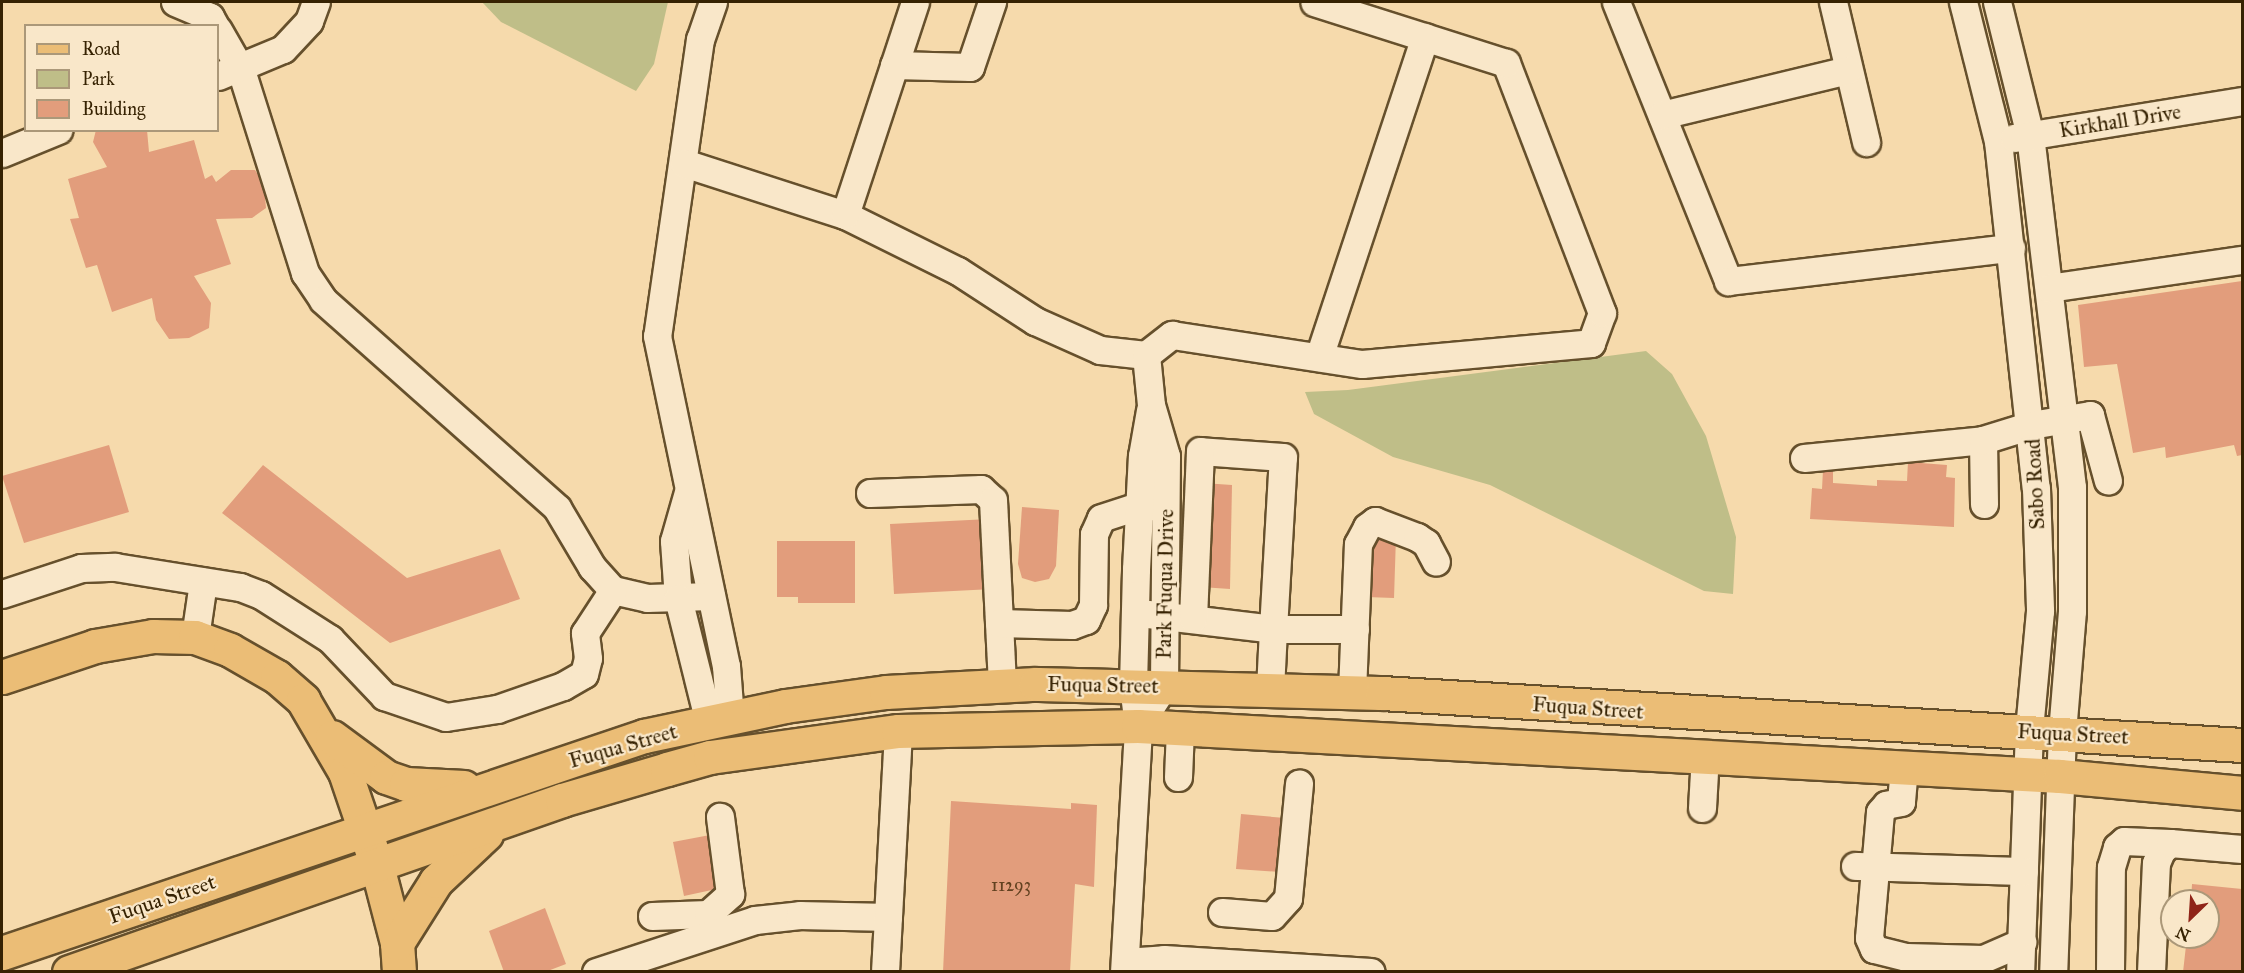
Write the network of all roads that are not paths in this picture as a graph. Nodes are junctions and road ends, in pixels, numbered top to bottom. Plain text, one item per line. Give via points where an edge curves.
1 (175, 2) edge
2 (316, 2) edge
3 (713, 2) edge
4 (915, 2) edge
5 (992, 2) edge
6 (1314, 2) edge
7 (1616, 2) edge
8 (1833, 2) edge
9 (1964, 2) edge
10 (1997, 2) edge
11 (214, 24) edge
12 (219, 34) edge
13 (1425, 37) junction
14 (894, 64) junction
15 (1848, 70) junction
16 (229, 73) edge
17 (2242, 101) edge
18 (1662, 115) junction
19 (52, 132) edge
20 (2030, 135) junction
21 (1998, 141) junction
22 (1866, 142) dead end
23 (2, 153) edge
24 (684, 163) junction
25 (845, 215) junction
26 (2011, 248) junction
27 (2242, 260) edge
28 (2049, 288) junction
29 (1146, 356) junction
30 (1319, 357) junction
31 (2063, 418) junction
32 (2031, 424) junction
33 (1983, 440) junction
34 (1804, 458) dead end
35 (2108, 481) dead end
36 (690, 485) junction
37 (870, 493) dead end
38 (1984, 504) dead end
39 (1153, 507) junction
40 (1436, 562) dead end
41 (203, 582) junction
42 (613, 590) junction
43 (2, 594) edge
44 (711, 596) junction
45 (678, 598) junction
46 (1135, 614) junction
47 (1165, 615) junction
48 (1193, 619) junction
49 (999, 623) junction
50 (1273, 629) junction
51 (1355, 629) junction
52 (195, 637) junction
53 (2, 677) edge
54 (1148, 685) junction
55 (1002, 686) junction
56 (1270, 689) junction
57 (886, 692) junction
58 (1352, 692) junction
59 (1706, 715) junction
60 (719, 720) junction
61 (1138, 726) junction
62 (1180, 729) junction
63 (2029, 730) junction
64 (898, 731) junction
65 (325, 732) junction
66 (2062, 732) junction
67 (2242, 745) edge
68 (736, 753) junction
69 (1705, 755) junction
70 (1904, 767) junction
71 (2028, 775) junction
72 (2060, 776) junction
73 (1178, 777) dead end
74 (1299, 784) dead end
75 (484, 789) junction
76 (2242, 793) edge
77 (1702, 808) dead end
78 (720, 817) dead end
79 (498, 823) junction
80 (364, 827) junction
81 (2170, 843) junction
82 (2242, 849) edge
83 (377, 866) junction
84 (1865, 866) junction
85 (2024, 871) junction
86 (1222, 912) dead end
87 (652, 916) dead end
88 (888, 917) junction
89 (2022, 942) junction
90 (2, 953) edge
91 (398, 958) edge
92 (1124, 967) edge
93 (69, 972) edge
94 (596, 972) edge
95 (885, 972) edge
96 (1371, 972) edge
97 (2020, 972) edge
98 (2053, 972) edge
99 (2110, 972) edge
100 (2151, 972) edge

1 - 11 street via 210,17
2 - 16 street via 309,21 283,49
3 - 24 street via 700,39
4 - 14 street
5 - 14 street via 970,67
6 - 13 street
7 - 18 street
8 - 15 street
9 - 21 street, Sabo Road
10 - 20 street, Sabo Road
12 - 16 street
13 - 30 street
13 - 30 street via 1506,63 1602,312 1591,343 1362,364
14 - 25 street
15 - 18 street
15 - 22 street
16 - 42 street via 305,273 323,300 557,508 592,567
17 - 20 street, Kirkhall Drive
18 - 26 street via 1728,280
19 - 23 street
20 - 21 street, Kirkhall Drive
20 - 28 street, Sabo Road
21 - 26 street, Sabo Road
24 - 25 street
24 - 36 street via 657,336
25 - 29 street via 958,271 1035,321 1100,350
26 - 32 street, Sabo Road
27 - 28 street
28 - 31 street, Sabo Road
29 - 30 street via 1172,335
29 - 39 street, Park Fuqua Drive via 1153,436
31 - 32 street
31 - 35 street via 2090,415
31 - 66 street, Sabo Road via 2072,487 2072,611
32 - 33 street
32 - 63 street, Sabo Road via 2040,611
33 - 34 street
33 - 38 street
36 - 44 street
36 - 45 street via 674,541
37 - 49 street via 981,489 993,500
39 - 46 street, Park Fuqua Drive
39 - 47 street, Park Fuqua Drive
39 - 49 street via 1101,518 1094,534 1093,605 1086,620 1072,625
40 - 51 street via 1426,543 1417,537 1375,521 1367,527 1358,544
41 - 42 street via 261,595 330,639 384,696 446,717 497,709 563,686 584,674 588,658 585,633
41 - 43 street via 115,567 81,568
41 - 52 street
42 - 45 street via 647,598
44 - 45 street
44 - 60 street via 726,666
45 - 60 street
46 - 47 street
46 - 54 street, Park Fuqua Drive
47 - 48 street
47 - 54 street, Park Fuqua Drive
48 - 50 street
48 - 50 street via 1200,450 1283,457
49 - 55 street
50 - 51 street
50 - 56 street
51 - 58 street
52 - 53 main road via 153,636 95,646
52 - 65 main road via 240,654 277,677 303,700
54 - 55 main road, Fuqua Street
54 - 56 main road, Fuqua Street
54 - 61 street, Park Fuqua Drive
55 - 57 main road, Fuqua Street
56 - 58 main road, Fuqua Street
57 - 60 main road, Fuqua Street
57 - 64 main road
58 - 59 main road, Fuqua Street
59 - 63 main road, Fuqua Street
59 - 69 main road
60 - 68 main road
60 - 75 main road, Fuqua Street via 644,736
61 - 62 main road, Fuqua Street
61 - 64 main road, Fuqua Street
61 - 92 street, Park Fuqua Drive
62 - 69 main road, Fuqua Street
62 - 73 street
63 - 66 main road, Fuqua Street
63 - 71 street, Sabo Road
64 - 68 main road, Fuqua Street
64 - 88 street
65 - 75 main road via 367,765 396,780
65 - 80 main road
66 - 67 main road, Fuqua Street
66 - 72 street, Sabo Road
68 - 79 main road, Fuqua Street via 594,790
69 - 70 main road, Fuqua Street
69 - 77 street
70 - 71 main road, Fuqua Street
70 - 84 street via 1901,802 1880,812
71 - 72 main road, Fuqua Street
71 - 85 street, Sabo Road
72 - 76 main road, Fuqua Street
72 - 98 street, Sabo Road
74 - 86 street via 1288,898 1272,916
75 - 80 main road, Fuqua Street
78 - 87 street via 730,894 708,914
79 - 83 main road, Fuqua Street
79 - 91 main road via 436,881
80 - 83 main road
80 - 90 main road, Fuqua Street
81 - 82 street
81 - 99 street via 2124,841 2118,847 2111,867
81 - 100 street via 2156,863
83 - 91 main road
83 - 93 main road, Fuqua Street
84 - 85 street
84 - 89 street via 1869,938 1881,952 1983,959
85 - 89 street, Sabo Road
88 - 94 street via 800,915 755,920
88 - 95 street
89 - 97 street, Sabo Road
92 - 96 street via 1164,959

